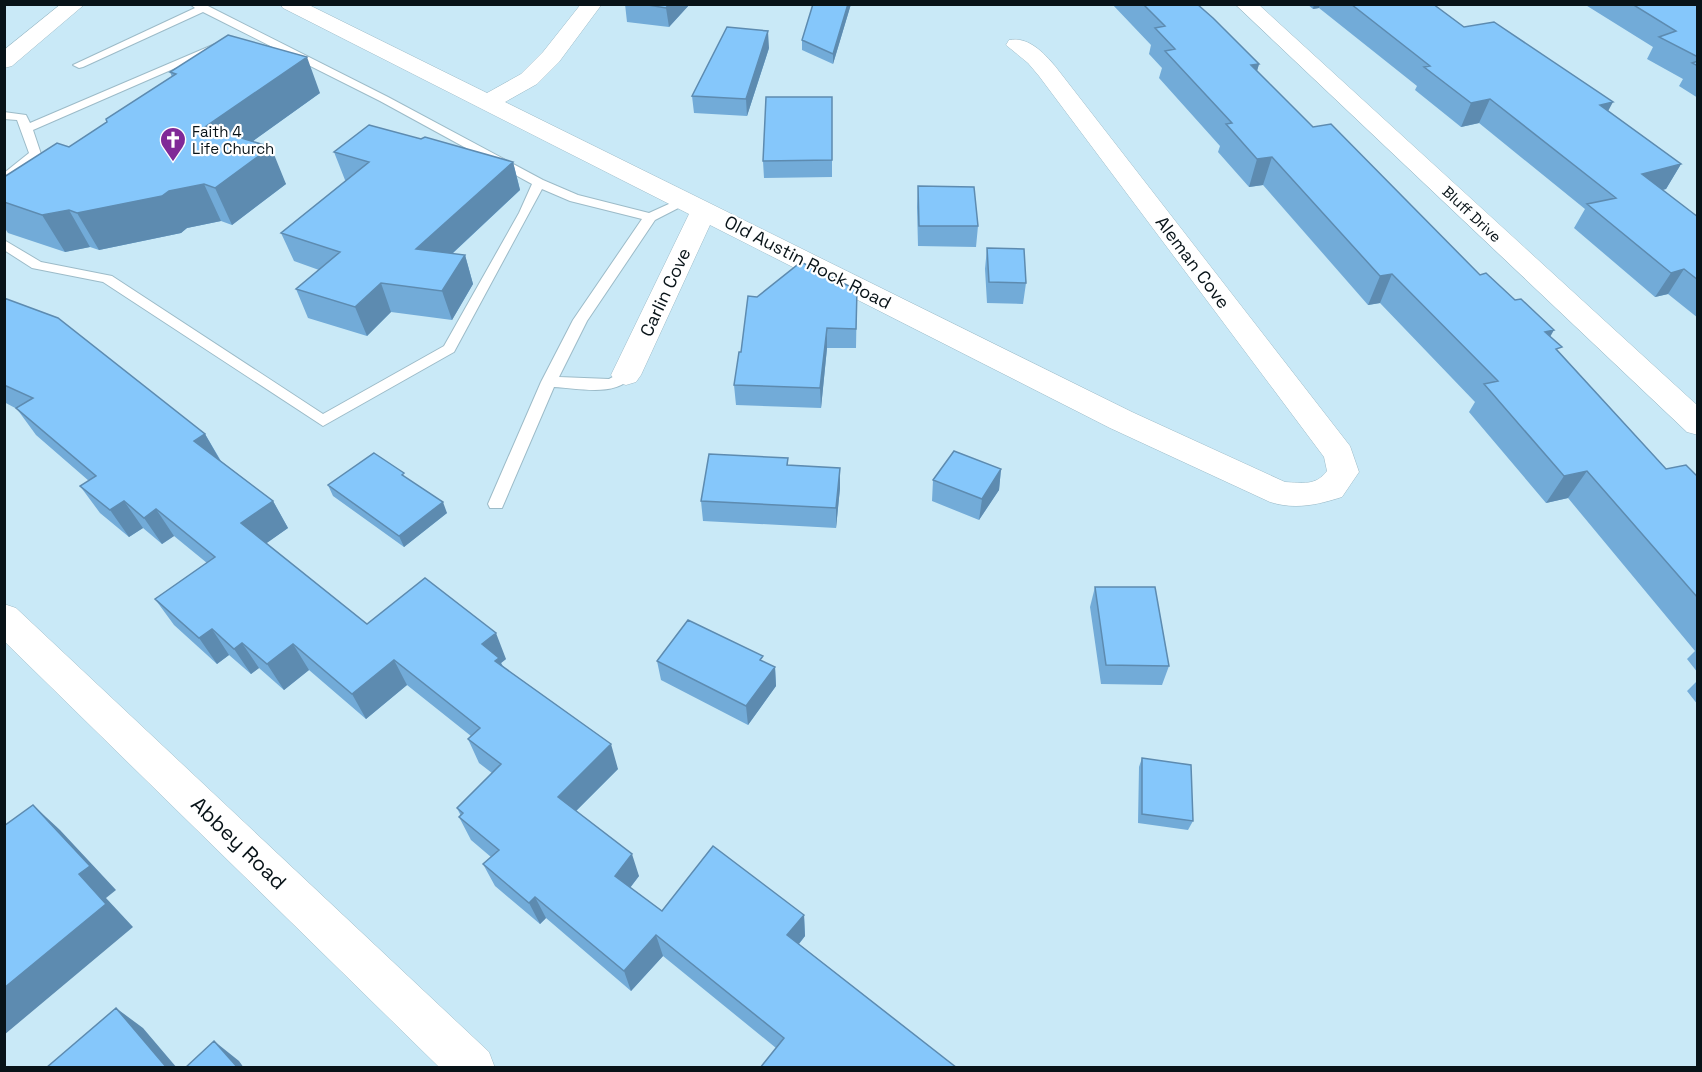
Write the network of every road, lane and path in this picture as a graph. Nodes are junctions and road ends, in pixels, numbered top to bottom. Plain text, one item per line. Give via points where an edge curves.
1 (75, 4) edge
2 (290, 4) edge
3 (592, 4) edge
4 (1245, 4) edge
5 (199, 6) edge
6 (241, 36) junction
7 (1017, 45) dead end
8 (4, 61) edge
9 (79, 65) dead end
10 (487, 103) junction
11 (4, 115) edge
12 (26, 129) junction
13 (4, 180) edge
14 (539, 183) junction
15 (695, 205) junction
16 (650, 217) junction
17 (4, 244) edge
18 (626, 375) joint
19 (548, 382) junction
20 (1698, 424) edge
21 (1331, 489) joint
22 (496, 504) dead end
23 (4, 618) edge
24 (472, 1068) edge

1 - 8 street
2 - 10 street, Old Austin Rock Road
3 - 10 street via 529,79
4 - 20 street, Bluff Drive
5 - 6 lane
5 - 9 lane
6 - 12 lane
6 - 14 lane via 384,99
7 - 21 street, Aleman Cove via 1047,71 1338,454 1343,472
10 - 15 street, Old Austin Rock Road
11 - 12 lane via 22,117
12 - 13 lane via 35,154
14 - 16 lane via 574,198
14 - 17 lane via 449,349 323,421 107,279 37,265
15 - 16 lane
15 - 18 street, Carlin Cove
15 - 21 street, Old Austin Rock Road via 1111,415 1281,494 1309,495
16 - 19 lane via 580,320
18 - 19 lane via 612,384
19 - 22 lane
23 - 24 street, Abbey Road

